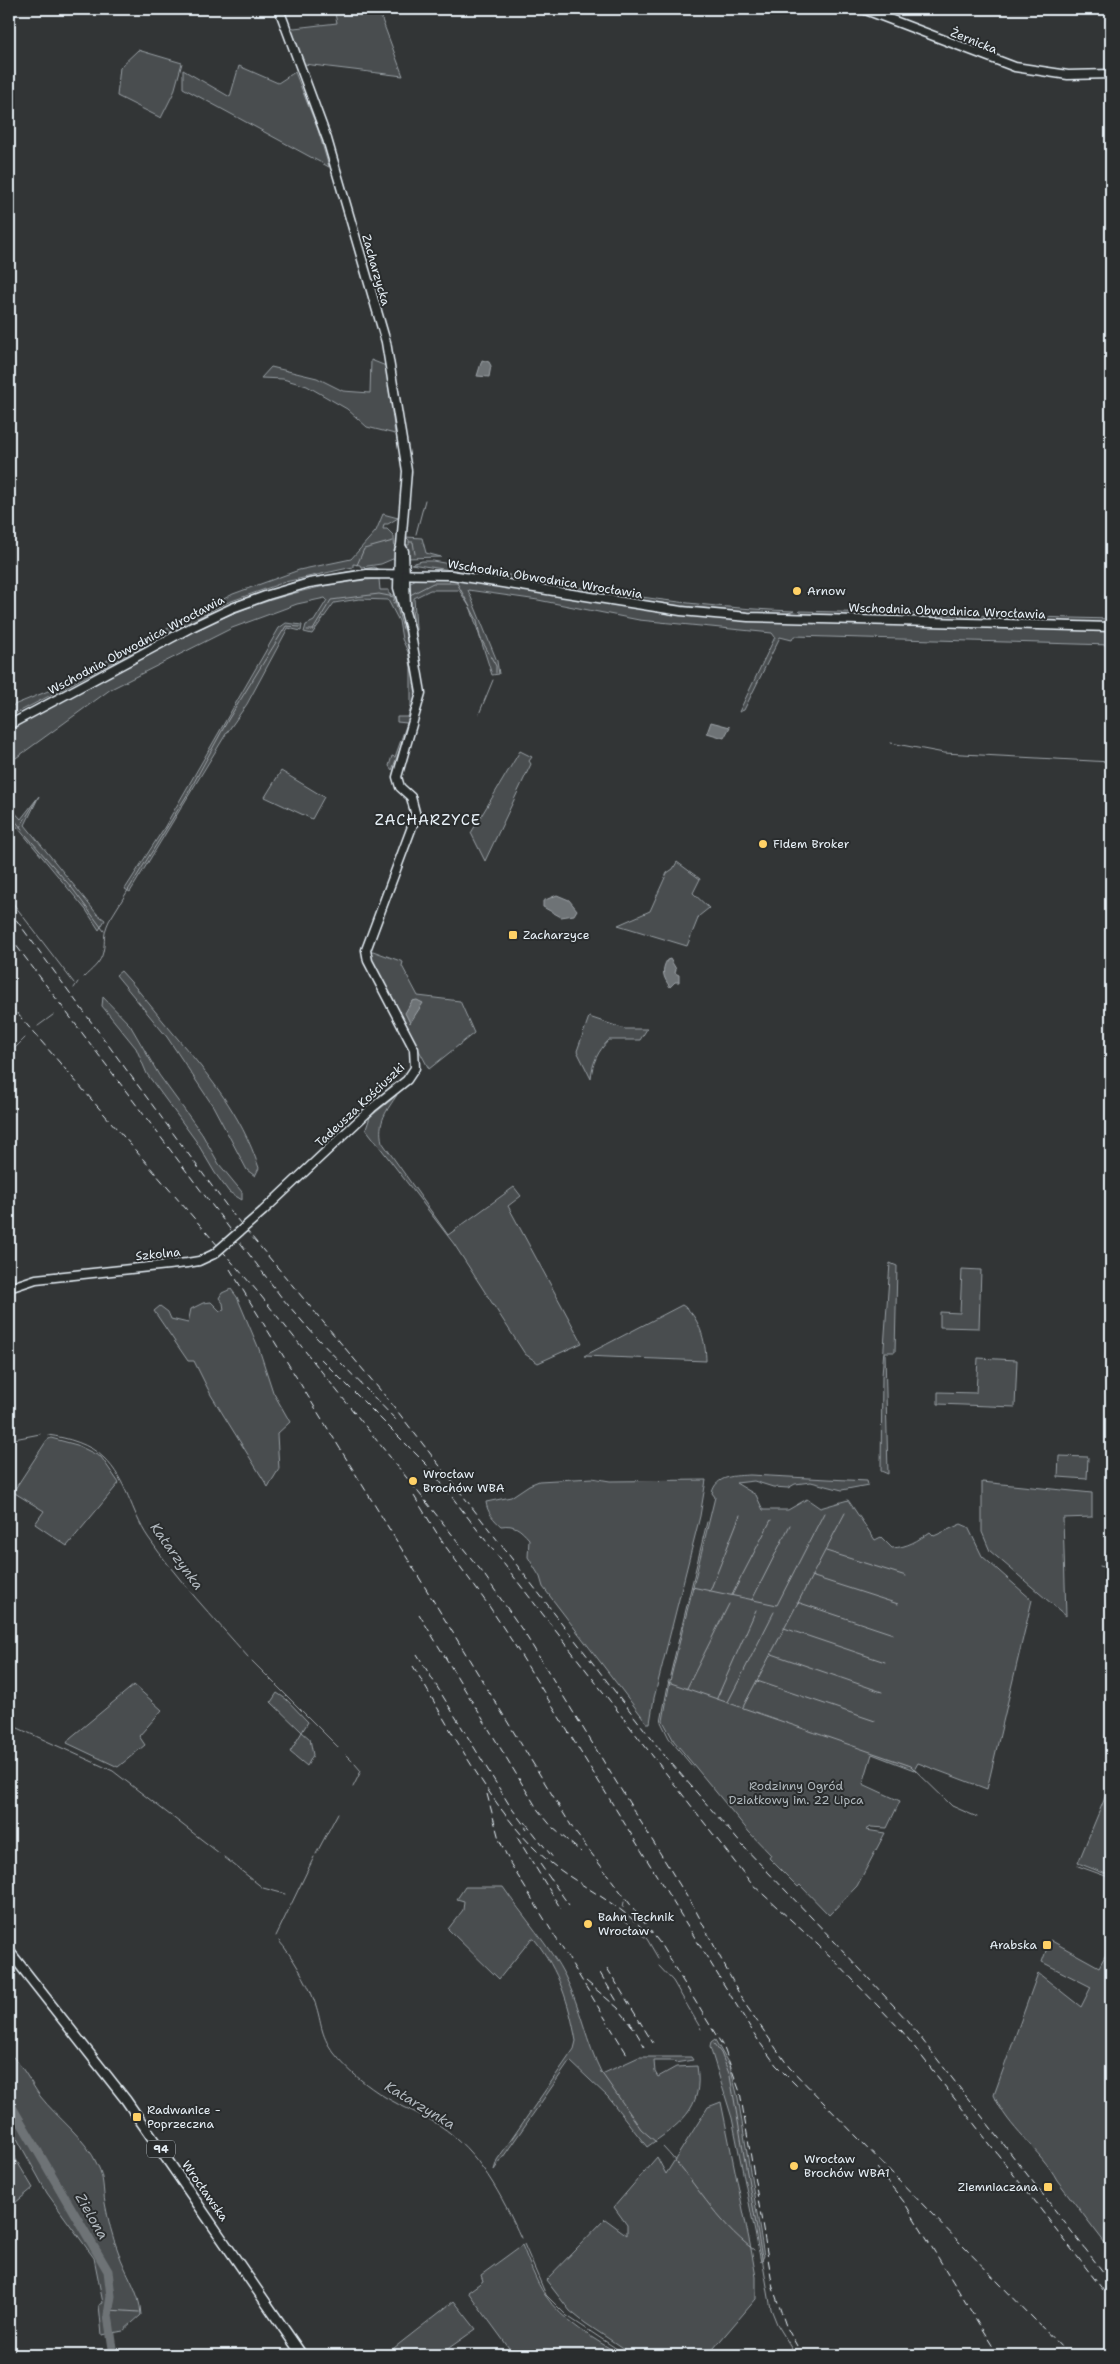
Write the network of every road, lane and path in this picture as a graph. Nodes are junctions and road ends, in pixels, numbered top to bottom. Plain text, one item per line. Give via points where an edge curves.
1 (279, 9) edge
2 (863, 9) edge
3 (1111, 74) edge
4 (402, 546) junction
5 (405, 561) junction
6 (385, 573) junction
7 (402, 573) junction
8 (422, 573) junction
9 (402, 588) junction
10 (1111, 627) edge
11 (421, 693) joint
12 (9, 725) edge
13 (285, 1190) joint
14 (9, 1288) edge
15 (9, 1951) edge
16 (302, 2355) edge

1 - 4 street, Zacharzycka via 327,139 386,342 407,471
2 - 3 street, Żernicka via 1007,65 1052,73
4 - 5 street, Zacharzycka
4 - 7 street, Zacharzycka via 399,552
5 - 7 street, Zacharzycka
5 - 8 street
6 - 7 street, Wschodnia Obwodnica Wrocławia
6 - 9 street
6 - 12 street, Wschodnia Obwodnica Wrocławia via 309,583 244,603 192,627
7 - 8 street, Wschodnia Obwodnica Wrocławia
7 - 9 street, Zacharzycka
8 - 9 street
8 - 10 street, Wschodnia Obwodnica Wrocławia via 717,614
9 - 11 street, Zacharzycka
11 - 13 street, Tadeusza Kościuszki via 397,772 400,787 411,797 416,816 366,950 368,961 414,1049 415,1068 407,1080 372,1108
13 - 14 street, Szkolna, bridge via 214,1254 199,1261 36,1279
15 - 16 main road, Wrocławska / 94 via 122,2094

